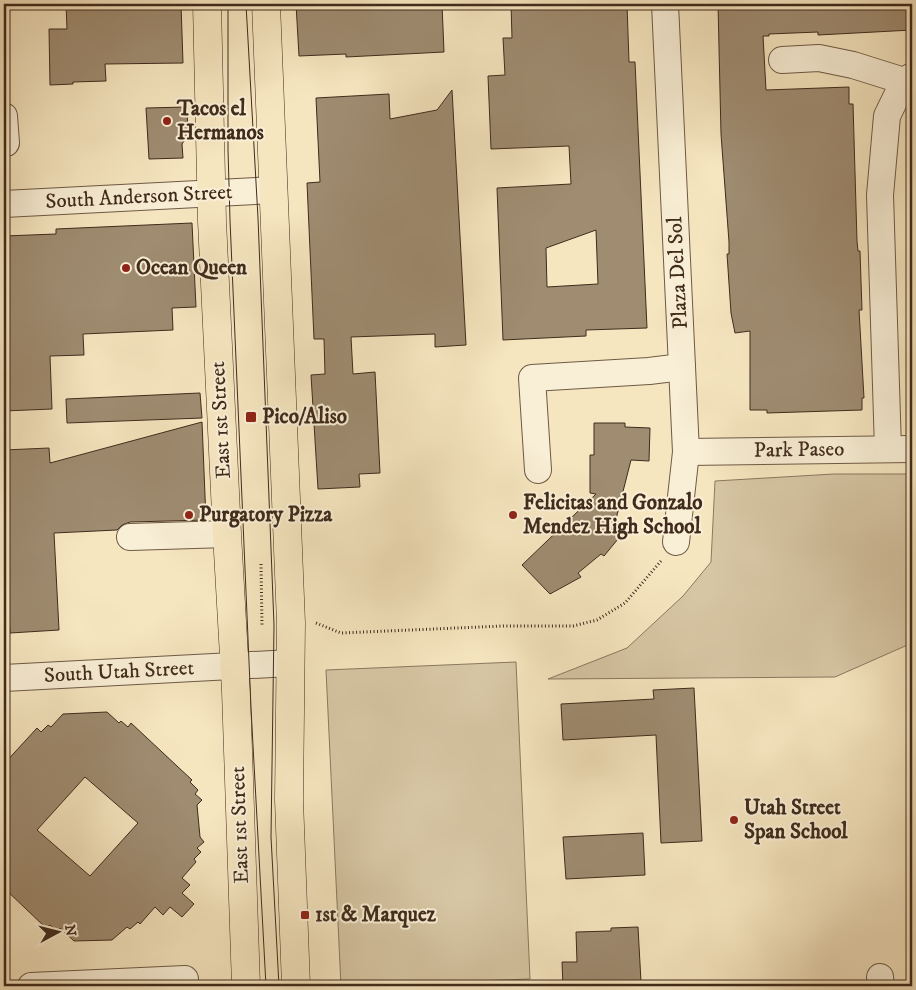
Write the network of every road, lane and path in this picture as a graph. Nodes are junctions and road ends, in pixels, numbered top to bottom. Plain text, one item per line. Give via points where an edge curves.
1 (207, 4) edge
2 (266, 4) edge
3 (665, 4) edge
4 (782, 60) dead end
5 (908, 78) edge
6 (4, 116) edge
7 (6, 143) dead end
8 (274, 190) junction
9 (212, 193) junction
10 (4, 204) edge
11 (682, 368) junction
12 (900, 449) edge
13 (686, 452) junction
14 (538, 470) dead end
15 (227, 534) junction
16 (130, 537) dead end
17 (676, 542) joint
18 (261, 564) dead end
19 (311, 621) dead end
20 (262, 626) dead end
21 (291, 663) junction
22 (234, 666) junction
23 (4, 678) edge
24 (185, 978) dead end
25 (31, 986) edge
26 (246, 986) edge
27 (296, 986) edge

1 - 9 main road, East 1st Street
2 - 8 main road
3 - 11 street, Plaza Del Sol
4 - 5 street via 819,58
5 - 12 street via 887,116 880,195
6 - 7 street
8 - 9 street, South Anderson Street
8 - 21 main road
9 - 10 street, South Anderson Street
9 - 15 main road, East 1st Street
11 - 13 street, Plaza Del Sol
11 - 14 street via 532,378
12 - 13 street, Park Paseo
13 - 17 street, Plaza Del Sol
15 - 16 street
15 - 22 main road, East 1st Street
17 - 19 path via 625,603 597,620 573,626 341,633
18 - 20 path
21 - 22 street, South Utah Street
21 - 27 main road via 289,800
22 - 23 street, South Utah Street
22 - 26 main road, East 1st Street
24 - 25 street

